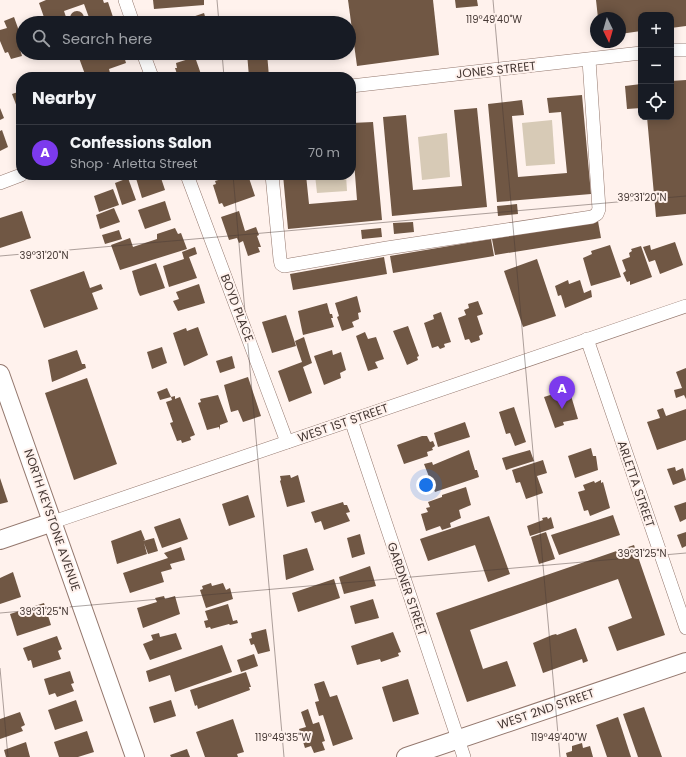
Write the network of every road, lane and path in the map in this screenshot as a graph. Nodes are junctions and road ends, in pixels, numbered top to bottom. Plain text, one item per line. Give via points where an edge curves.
1 (125, 0) edge
2 (131, 16) edge
3 (674, 50) edge
4 (686, 50) edge
5 (638, 53) edge
6 (146, 60) edge
7 (589, 60) junction
8 (150, 72) edge
9 (356, 85) edge
10 (16, 177) edge
11 (189, 180) edge
12 (273, 180) edge
13 (0, 183) edge
14 (686, 306) edge
15 (587, 339) junction
16 (0, 374) edge
17 (351, 420) junction
18 (286, 442) junction
19 (53, 522) junction
20 (0, 540) edge
21 (686, 628) edge
22 (686, 662) edge
23 (458, 739) junction
24 (135, 757) edge
25 (406, 757) edge
26 (464, 757) edge

1 - 2 street
3 - 4 street
5 - 7 street, JONES STREET
6 - 8 street
7 - 9 street, JONES STREET
7 - 12 street via 600,209 592,216 284,266 280,260
10 - 13 street
11 - 18 street, BOYD PLACE
14 - 15 street, WEST 1ST STREET
15 - 17 street, WEST 1ST STREET
15 - 21 street, ARLETTA STREET
16 - 19 main road, NORTH KEYSTONE AVENUE
17 - 18 street, WEST 1ST STREET
17 - 23 street, GARDNER STREET
18 - 19 street, WEST 1ST STREET
19 - 20 main road, WEST 1ST STREET
19 - 24 main road, NORTH KEYSTONE AVENUE
22 - 23 main road, WEST 2ND STREET
23 - 25 main road, WEST 2ND STREET
23 - 26 street, GARDNER STREET

